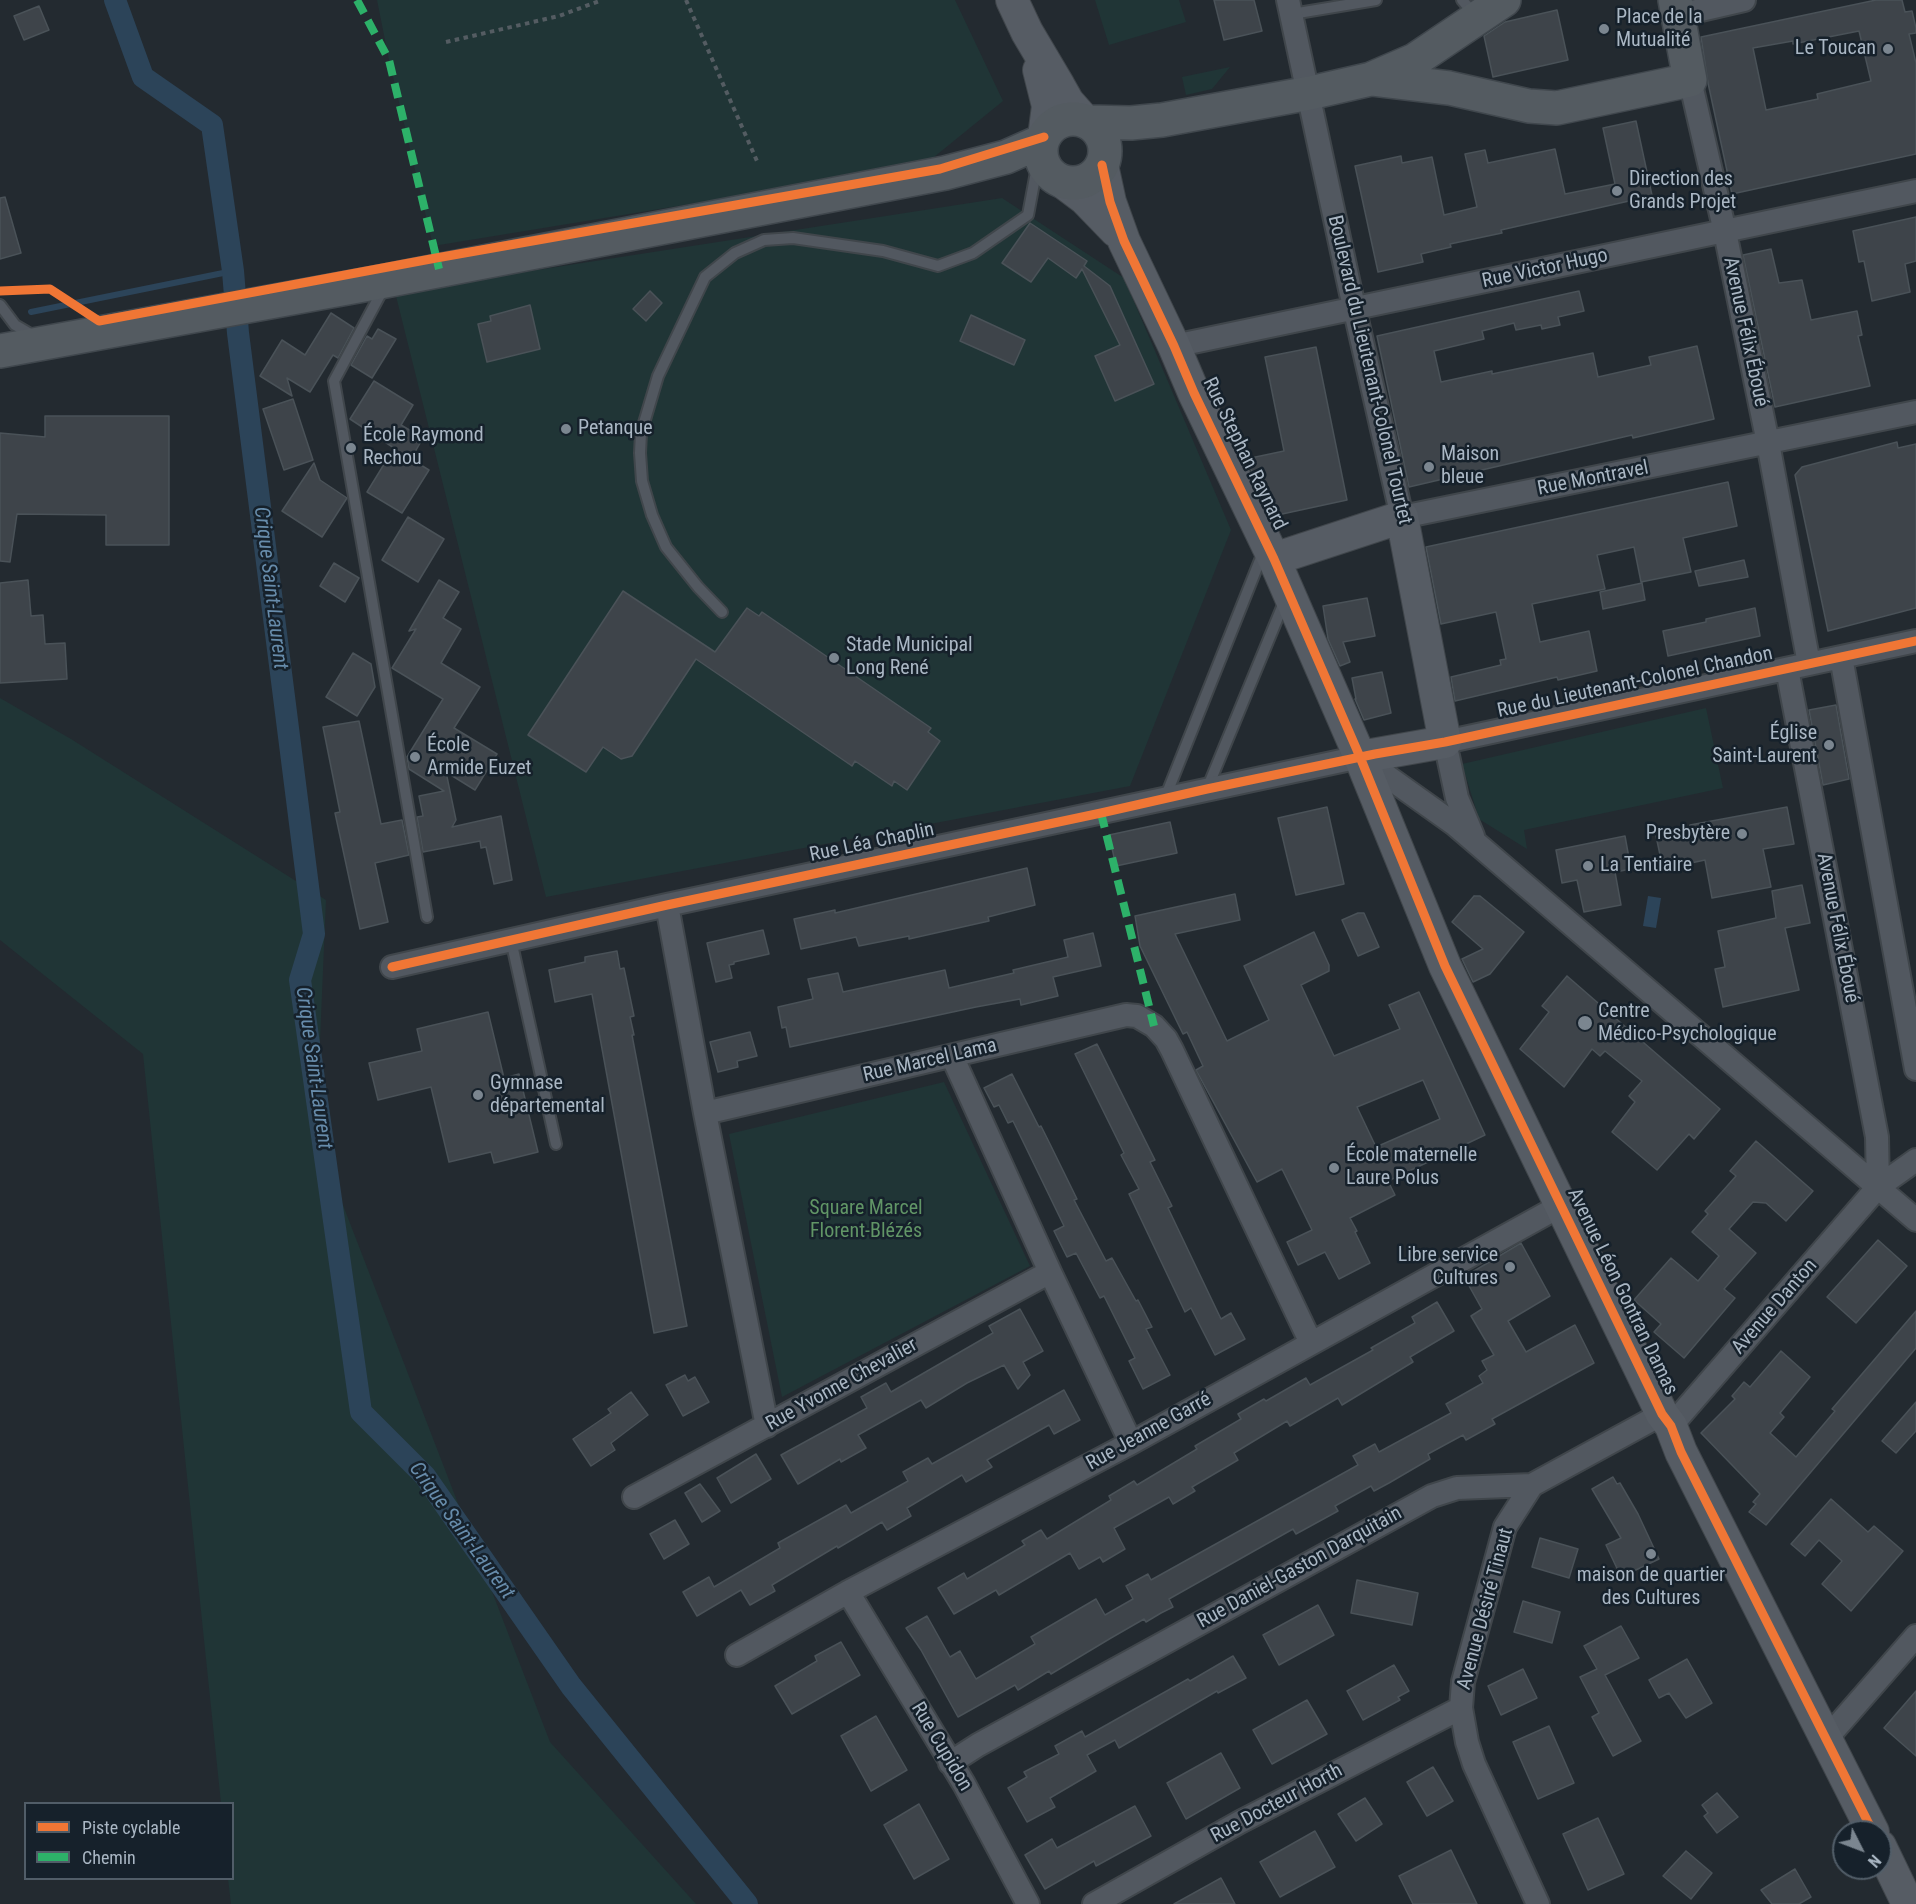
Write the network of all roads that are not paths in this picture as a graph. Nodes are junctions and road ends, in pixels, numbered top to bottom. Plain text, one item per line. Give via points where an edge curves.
1 (1012, 0) edge
2 (1376, 0) edge
3 (1504, 0) edge
4 (1744, 0) edge
5 (1290, 7) edge
6 (1677, 7) edge
7 (1469, 8) edge
8 (1027, 32) junction
9 (1371, 79) junction
10 (1690, 80) junction
11 (1310, 93) junction
12 (1162, 120) junction
13 (1087, 121) junction
14 (1047, 161) junction
15 (1103, 163) junction
16 (1916, 192) edge
17 (1725, 232) junction
18 (1124, 241) junction
19 (380, 282) junction
20 (0, 305) edge
21 (1355, 309) junction
22 (51, 342) junction
23 (1174, 346) junction
24 (0, 351) edge
25 (1916, 412) edge
26 (1768, 443) junction
27 (1402, 517) junction
28 (1270, 551) junction
29 (1288, 591) junction
30 (722, 612) dead end
31 (1916, 641) edge
32 (1841, 657) junction
33 (1809, 664) junction
34 (1787, 669) junction
35 (1445, 742) junction
36 (1360, 757) junction
37 (1206, 789) junction
38 (1165, 798) junction
39 (1476, 843) junction
40 (667, 905) junction
41 (428, 917) dead end
42 (511, 940) junction
43 (392, 967) dead end
44 (951, 1056) junction
45 (1916, 1069) edge
46 (705, 1113) junction
47 (556, 1144) dead end
48 (1916, 1160) edge
49 (1878, 1187) junction
50 (1560, 1206) junction
51 (1916, 1220) edge
52 (1050, 1272) junction
53 (1311, 1343) junction
54 (1666, 1420) junction
55 (767, 1426) junction
56 (1131, 1443) junction
57 (1532, 1485) junction
58 (634, 1497) dead end
59 (848, 1592) junction
60 (1916, 1636) edge
61 (737, 1655) dead end
62 (1461, 1708) junction
63 (1827, 1737) junction
64 (950, 1763) junction
65 (1867, 1820) edge
66 (1892, 1871) edge
67 (1028, 1904) edge
68 (1094, 1904) edge
69 (1538, 1904) edge
70 (1908, 1904) edge

1 - 8 street
2 - 5 lane
3 - 7 main road
4 - 6 street
5 - 11 street, Boulevard du Lieutenant-Colonel Tourtet
6 - 10 main road, Avenue Félix Éboué
7 - 9 main road via 1415,60
8 - 13 street via 1068,102
8 - 14 street via 1048,106
9 - 10 main road via 1449,88 1549,108
9 - 11 main road
10 - 17 street, Avenue Félix Éboué
11 - 12 main road
11 - 21 street, Boulevard du Lieutenant-Colonel Tourtet
12 - 13 main road
12 - 15 main road via 1127,139
13 - 14 main road via 1068,118 1048,130
13 - 15 main road via 1105,143
14 - 15 main road via 1073,184 1095,175
14 - 18 street, Rue Stephan Raynard
14 - 19 main road via 945,173
14 - 30 lane via 1028,215 973,254 938,266 883,251 794,238 764,240 735,253 705,277 658,376 641,433 641,472 652,515 666,547
15 - 18 street, Rue Stephan Raynard via 1110,202
16 - 17 street, Rue Victor Hugo
17 - 21 street, Rue Victor Hugo
17 - 26 street, Avenue Félix Éboué
18 - 23 street, Rue Stephan Raynard
19 - 22 main road
19 - 41 lane via 380,295 334,381
20 - 22 lane via 15,325
21 - 23 street, Rue Victor Hugo
21 - 27 street, Boulevard du Lieutenant-Colonel Tourtet
22 - 24 main road
23 - 28 street, Rue Stephan Raynard
25 - 26 street, Rue Montravel
26 - 27 street, Rue Montravel
26 - 33 street, Avenue Félix Éboué
27 - 28 street, Rue Montravel
27 - 35 street, Boulevard du Lieutenant-Colonel Tourtet
28 - 29 street, Rue Stephan Raynard
28 - 38 lane
29 - 36 street, Rue Stephan Raynard
29 - 37 lane
31 - 32 street, Rue du Lieutenant-Colonel Chandon
32 - 33 street, Rue du Lieutenant-Colonel Chandon
32 - 45 street
33 - 34 street, Rue du Lieutenant-Colonel Chandon
34 - 35 street, Rue du Lieutenant-Colonel Chandon
34 - 49 street, Avenue Félix Éboué via 1877,1137
35 - 36 street, Rue du Lieutenant-Colonel Chandon
35 - 39 street via 1457,798
36 - 37 street, Rue Léa Chaplin
36 - 39 street
36 - 50 street, Avenue Léon Gontran Damas via 1445,966
37 - 38 street, Rue Léa Chaplin
38 - 40 street, Rue Léa Chaplin
39 - 49 street
40 - 42 street, Rue Léa Chaplin
40 - 46 street
42 - 43 street, Rue Léa Chaplin
42 - 47 lane
44 - 46 street, Rue Marcel Lama
44 - 52 street
44 - 53 street, Rue Marcel Lama via 1126,1016 1137,1016 1154,1026 1179,1062
46 - 55 street
48 - 49 street, Avenue Danton
49 - 51 street
49 - 54 street, Avenue Danton
50 - 53 street, Rue Jeanne Garré
50 - 54 street, Avenue Léon Gontran Damas
52 - 55 street, Rue Yvonne Chevalier
52 - 56 street
53 - 56 street, Rue Jeanne Garré
54 - 57 street, Rue Daniel-Gaston Darquitain
54 - 63 street, Avenue Léon Gontran Damas
55 - 58 street, Rue Yvonne Chevalier
56 - 59 street, Rue Jeanne Garré
57 - 62 street, Avenue Désiré Tinaut via 1505,1527 1464,1682
57 - 64 street, Rue Daniel-Gaston Darquitain via 1457,1488 1432,1496
59 - 61 street, Rue Jeanne Garré
59 - 64 street, Rue Cupidon
60 - 63 street
62 - 68 street, Rue Docteur Horth via 1240,1822
62 - 69 street, Avenue Désiré Tinaut via 1474,1764
63 - 65 street, Avenue Léon Gontran Damas
64 - 67 street, Rue Cupidon
66 - 70 street

